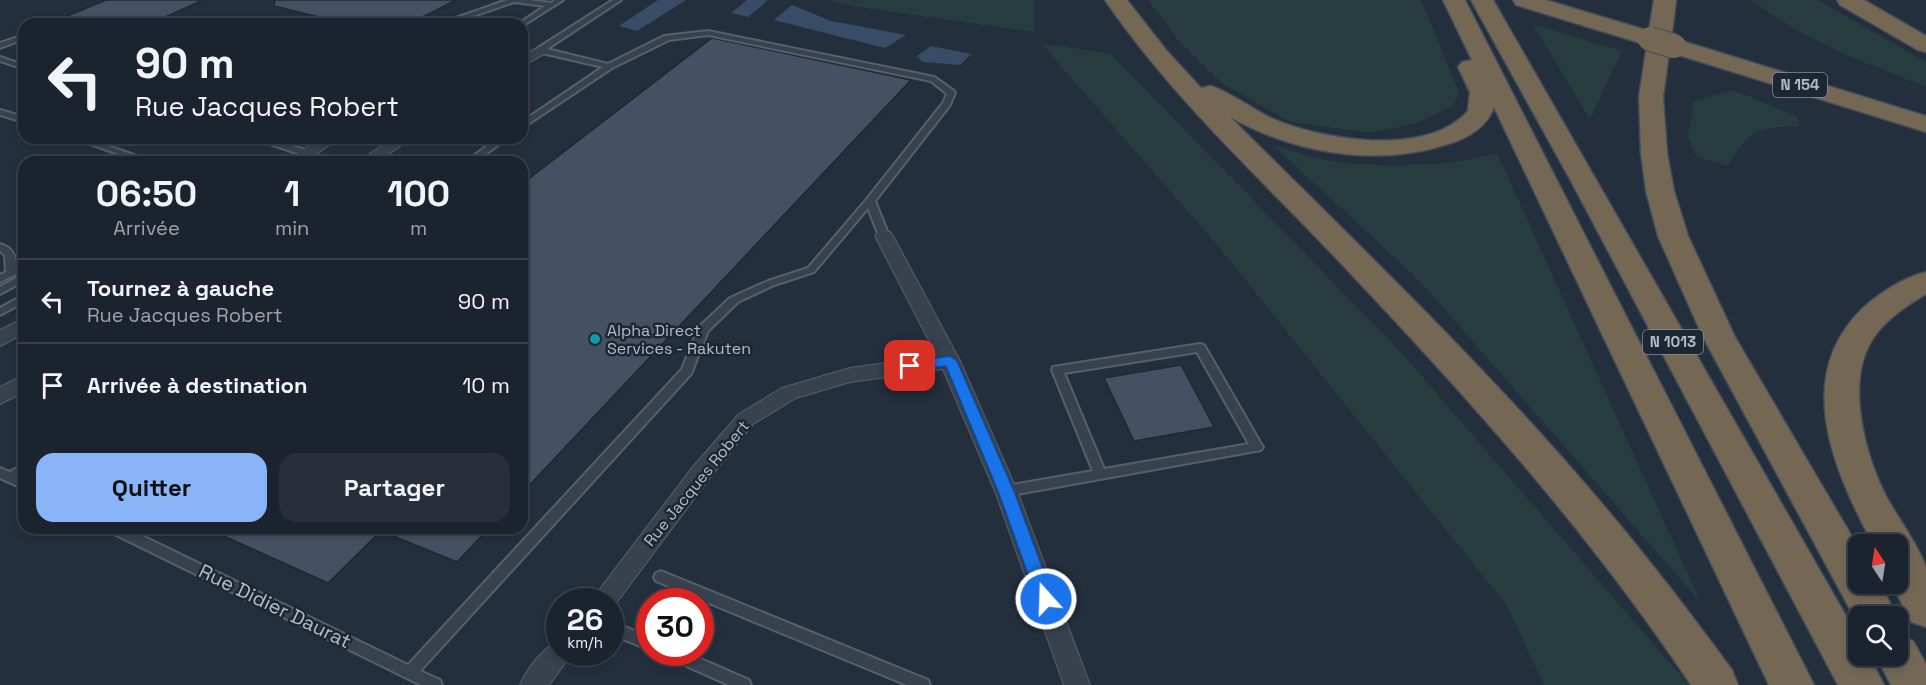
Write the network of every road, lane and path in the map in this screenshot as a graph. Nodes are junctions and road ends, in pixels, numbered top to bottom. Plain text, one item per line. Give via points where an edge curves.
1 (560, 0) edge
2 (618, 0) edge
3 (1116, 0) edge
4 (1127, 0) edge
5 (1441, 0) edge
6 (1454, 0) edge
7 (1482, 0) edge
8 (1524, 0) edge
9 (1544, 0) edge
10 (1572, 0) edge
11 (1665, 0) edge
12 (1848, 0) edge
13 (551, 5) junction
14 (461, 18) edge
15 (528, 20) edge
16 (1663, 37) junction
17 (18, 39) edge
18 (1926, 45) edge
19 (0, 46) edge
20 (542, 50) junction
21 (528, 58) edge
22 (0, 59) edge
23 (18, 65) edge
24 (609, 66) junction
25 (0, 112) edge
26 (1926, 116) edge
27 (18, 118) edge
28 (528, 122) edge
29 (1926, 124) edge
30 (95, 144) edge
31 (268, 144) edge
32 (322, 144) edge
33 (394, 144) edge
34 (495, 144) edge
35 (132, 156) edge
36 (295, 156) edge
37 (302, 156) edge
38 (376, 156) edge
39 (478, 156) edge
40 (870, 201) junction
41 (884, 236) joint
42 (0, 247) edge
43 (18, 269) edge
44 (11, 273) junction
45 (0, 279) edge
46 (18, 280) edge
47 (1926, 282) edge
48 (0, 291) edge
49 (18, 302) edge
50 (0, 312) edge
51 (18, 328) edge
52 (0, 339) edge
53 (950, 361) junction
54 (18, 385) edge
55 (0, 397) edge
56 (1100, 474) junction
57 (1006, 491) junction
58 (126, 534) edge
59 (1888, 534) edge
60 (1908, 574) edge
61 (662, 577) dead end
62 (613, 588) edge
63 (1870, 606) edge
64 (1926, 609) edge
65 (549, 666) edge
66 (701, 666) edge
67 (1904, 666) edge
68 (410, 672) junction
69 (435, 685) edge
70 (533, 685) edge
71 (744, 685) edge
72 (923, 685) edge
73 (1077, 685) edge
74 (1716, 685) edge
75 (1792, 685) edge
76 (1862, 685) edge
77 (1914, 685) edge

1 - 13 lane
2 - 20 lane
3 - 74 highway via 1146,42 1199,100 1445,352 1555,472 1629,563
4 - 5 highway via 1182,68 1239,112 1300,137 1378,148 1443,139 1478,116 1483,94
6 - 75 highway, N 1013
7 - 76 highway, N 1013
8 - 16 highway, N 154
9 - 16 highway, N 154
10 - 16 highway
11 - 63 highway via 1652,106 1654,153 1673,236 1719,338
12 - 18 highway
13 - 14 lane via 514,0
13 - 15 lane
16 - 26 highway, N 154
16 - 29 highway, N 154
17 - 19 lane
20 - 21 street
20 - 24 lane
22 - 23 lane
24 - 28 lane
24 - 40 lane via 667,38 708,33 934,79 951,93 947,103
25 - 27 lane
30 - 35 lane
31 - 36 lane
32 - 37 street
33 - 38 street
34 - 39 lane
40 - 41 lane
40 - 68 lane via 811,270 734,300 703,329 687,371
41 - 53 street
42 - 44 lane via 13,258
43 - 44 lane
44 - 45 lane
46 - 48 lane
47 - 59 highway via 1899,295 1876,315 1848,356 1843,419 1862,486
49 - 50 lane
51 - 52 street
53 - 57 street
53 - 62 street, Rue Jacques Robert via 850,375 789,393 746,419
54 - 55 street
56 - 56 lane via 1257,447 1200,348 1057,370
56 - 57 lane
57 - 73 street
58 - 68 lane, Rue Didier Daurat
60 - 64 highway
61 - 72 lane
65 - 70 street
66 - 71 lane
67 - 77 highway
68 - 69 lane, Rue Didier Daurat

